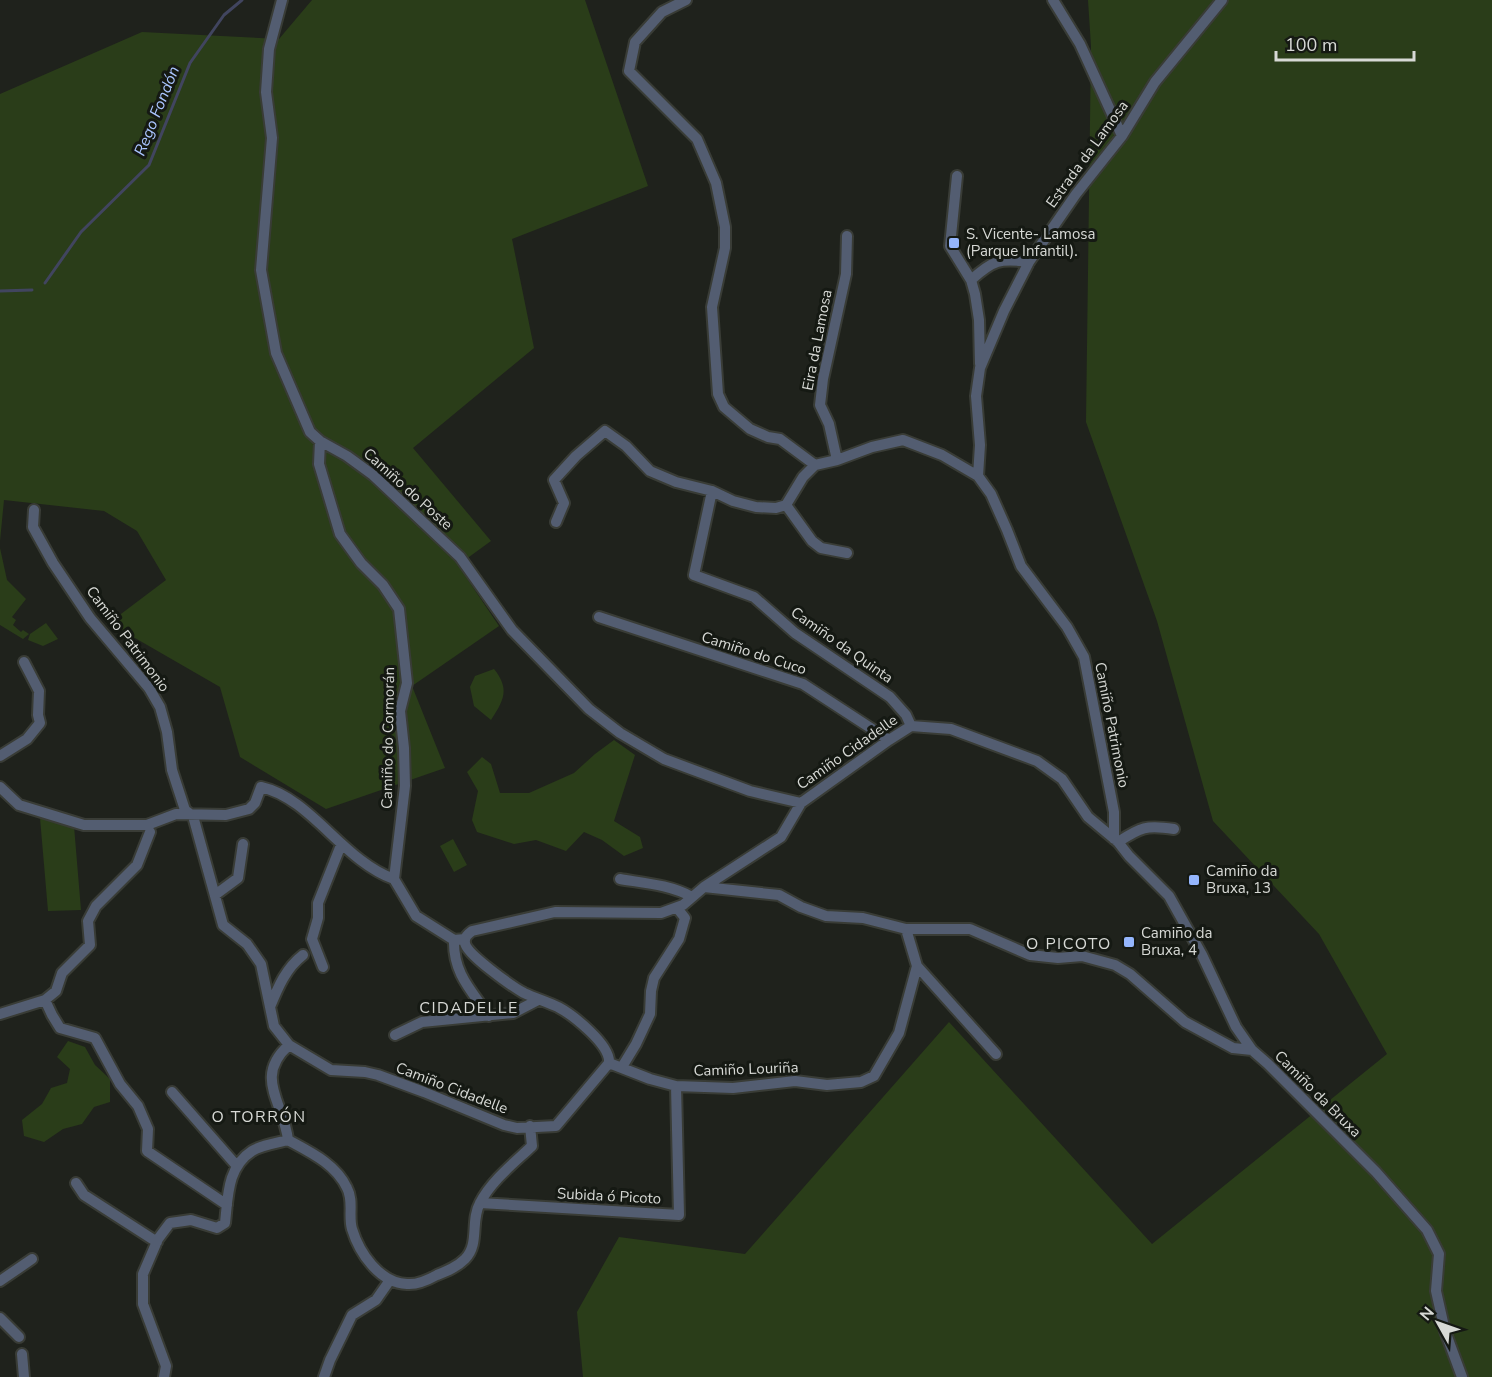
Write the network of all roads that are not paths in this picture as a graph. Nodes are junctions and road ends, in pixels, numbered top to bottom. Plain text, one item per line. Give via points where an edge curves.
1 (282, 0) edge
2 (686, 0) edge
3 (1053, 0) edge
4 (1222, 0) edge
5 (1122, 136) junction
6 (957, 176) dead end
7 (847, 236) dead end
8 (1029, 262) junction
9 (971, 280) junction
10 (980, 368) junction
11 (320, 441) junction
12 (837, 460) junction
13 (815, 465) junction
14 (978, 476) junction
15 (712, 491) junction
16 (786, 505) junction
17 (34, 510) dead end
18 (556, 522) dead end
19 (847, 553) dead end
20 (599, 617) dead end
21 (24, 662) dead end
22 (911, 726) junction
23 (889, 740) junction
24 (0, 756) edge
25 (0, 787) edge
26 (801, 803) junction
27 (193, 816) junction
28 (1174, 829) dead end
29 (150, 832) dead end
30 (1116, 841) junction
31 (243, 844) dead end
32 (341, 845) junction
33 (394, 879) junction
34 (620, 879) dead end
35 (705, 887) junction
36 (215, 895) junction
37 (692, 897) junction
38 (677, 908) junction
39 (906, 929) junction
40 (465, 939) junction
41 (454, 940) junction
42 (303, 955) dead end
43 (917, 966) junction
44 (323, 967) dead end
45 (45, 1000) junction
46 (538, 1000) junction
47 (270, 1007) junction
48 (0, 1014) edge
49 (489, 1016) junction
50 (395, 1035) dead end
51 (289, 1045) junction
52 (1252, 1050) junction
53 (996, 1054) dead end
54 (609, 1063) junction
55 (622, 1067) junction
56 (676, 1086) junction
57 (172, 1092) dead end
58 (530, 1126) junction
59 (288, 1140) junction
60 (236, 1166) junction
61 (76, 1183) dead end
62 (480, 1203) junction
63 (227, 1205) junction
64 (157, 1242) junction
65 (32, 1259) dead end
66 (390, 1280) junction
67 (0, 1281) edge
68 (0, 1318) edge
69 (19, 1337) dead end
70 (22, 1354) dead end
71 (24, 1377) edge
72 (164, 1377) edge
73 (324, 1377) edge
74 (1462, 1377) edge

1 - 11 street, Camiño do Poste via 269,49 266,92 272,138 261,270 276,353 310,432
2 - 13 street via 662,12 635,42 629,71 698,140 716,183 725,228 725,248 712,307 718,394 724,407 750,429 780,439
3 - 5 street via 1080,44
4 - 5 street, Estrada da Lamosa via 1155,82
5 - 8 street, Estrada da Lamosa
6 - 9 street via 950,246
7 - 12 street, Eira da Lamosa via 846,274 820,405
8 - 9 street via 1006,259 988,264
8 - 10 street, Estrada da Lamosa
9 - 10 street via 979,320
10 - 14 street, Estrada da Lamosa via 976,396
11 - 26 street, Camiño do Poste via 373,475 460,557 512,630 589,709 620,733 664,759 750,791
11 - 33 street, Camiño do Cormorán via 319,464 340,534 399,609 406,683 400,711 405,786
12 - 13 street
12 - 14 street, Camiño Patrimonio via 903,440 942,455
13 - 16 street
14 - 30 street, Camiño Patrimonio via 991,494 1021,566 1067,627 1084,657
15 - 16 street via 756,507
15 - 18 street via 650,471 605,430 554,480 564,503
15 - 22 street, Camiño da Quinta via 694,575 754,597 795,633 890,697
16 - 19 street via 812,541 821,548
17 - 27 street, Camiño Patrimonio via 33,527 53,563 90,618 149,688 160,707 172,771 185,810
20 - 23 street, Camiño do Cuco via 803,684
21 - 24 street via 39,690 40,723 27,739
22 - 23 street, Camiño Cidadelle
22 - 30 street, Camiño Cidadelle via 951,729 1036,761 1062,779 1088,817
23 - 26 street, Camiño Cidadelle
25 - 27 street via 19,805 84,825 147,825 176,814
26 - 35 street, Camiño Cidadelle via 781,837
27 - 32 street via 226,815 249,809 261,788 273,790 289,799
27 - 36 street, Camiño Patrimonio
28 - 30 street via 1154,826
29 - 45 street via 137,865 96,906 88,921 90,945 62,973 56,991
30 - 52 street, Camiño da Bruxa via 1169,896 1236,1027
31 - 36 street via 238,878
32 - 33 street
32 - 44 street via 318,903 312,939
33 - 41 street via 416,916
34 - 37 street
35 - 37 street, Camiño Cidadelle
35 - 39 street via 779,895 826,916 863,918
36 - 47 street, Camiño Patrimonio via 223,925 247,944 261,964
37 - 38 street, Camiño Cidadelle
38 - 40 street, Camiño Cidadelle via 661,914 555,912 472,931
38 - 55 street via 685,918 679,939 654,978 650,1014
39 - 43 street
39 - 52 street via 970,929 1030,955 1082,956 1115,965 1185,1022 1233,1048
40 - 41 street
40 - 46 street via 467,948 482,962
41 - 49 street via 454,958 461,976
42 - 47 street via 283,977
43 - 53 street
43 - 56 street, Camiño Louriña via 899,1033 874,1076 861,1082 827,1085 795,1081 734,1088
45 - 48 street
45 - 63 street via 60,1028 95,1038 120,1084 138,1106 148,1129 147,1151
46 - 49 street via 513,1013
46 - 54 street via 558,1007 590,1031 608,1054
47 - 51 street, Camiño Patrimonio via 274,1026
49 - 50 street via 422,1022
51 - 58 street, Camiño Cidadelle via 331,1070 378,1075 504,1125
51 - 59 street via 278,1055 271,1072
52 - 74 street, Camiño da Bruxa via 1376,1172 1427,1230 1439,1254 1436,1292
54 - 55 street, Camiño Louriña
54 - 58 street, Camiño Cidadelle via 556,1126
55 - 56 street, Camiño Louriña
56 - 62 street, Subida ó Picoto via 679,1215
57 - 60 street
58 - 62 street via 532,1146 488,1189
59 - 60 street via 253,1150
59 - 66 street via 336,1171 348,1189 351,1226 360,1248
60 - 63 street
61 - 64 street via 84,1194
62 - 66 street via 475,1215 474,1243 457,1266 424,1282
63 - 64 street via 225,1223 217,1228 191,1220 170,1223
64 - 72 street via 143,1274 143,1304 166,1366
65 - 67 street
66 - 73 street via 376,1300 352,1315
68 - 69 street
70 - 71 street

